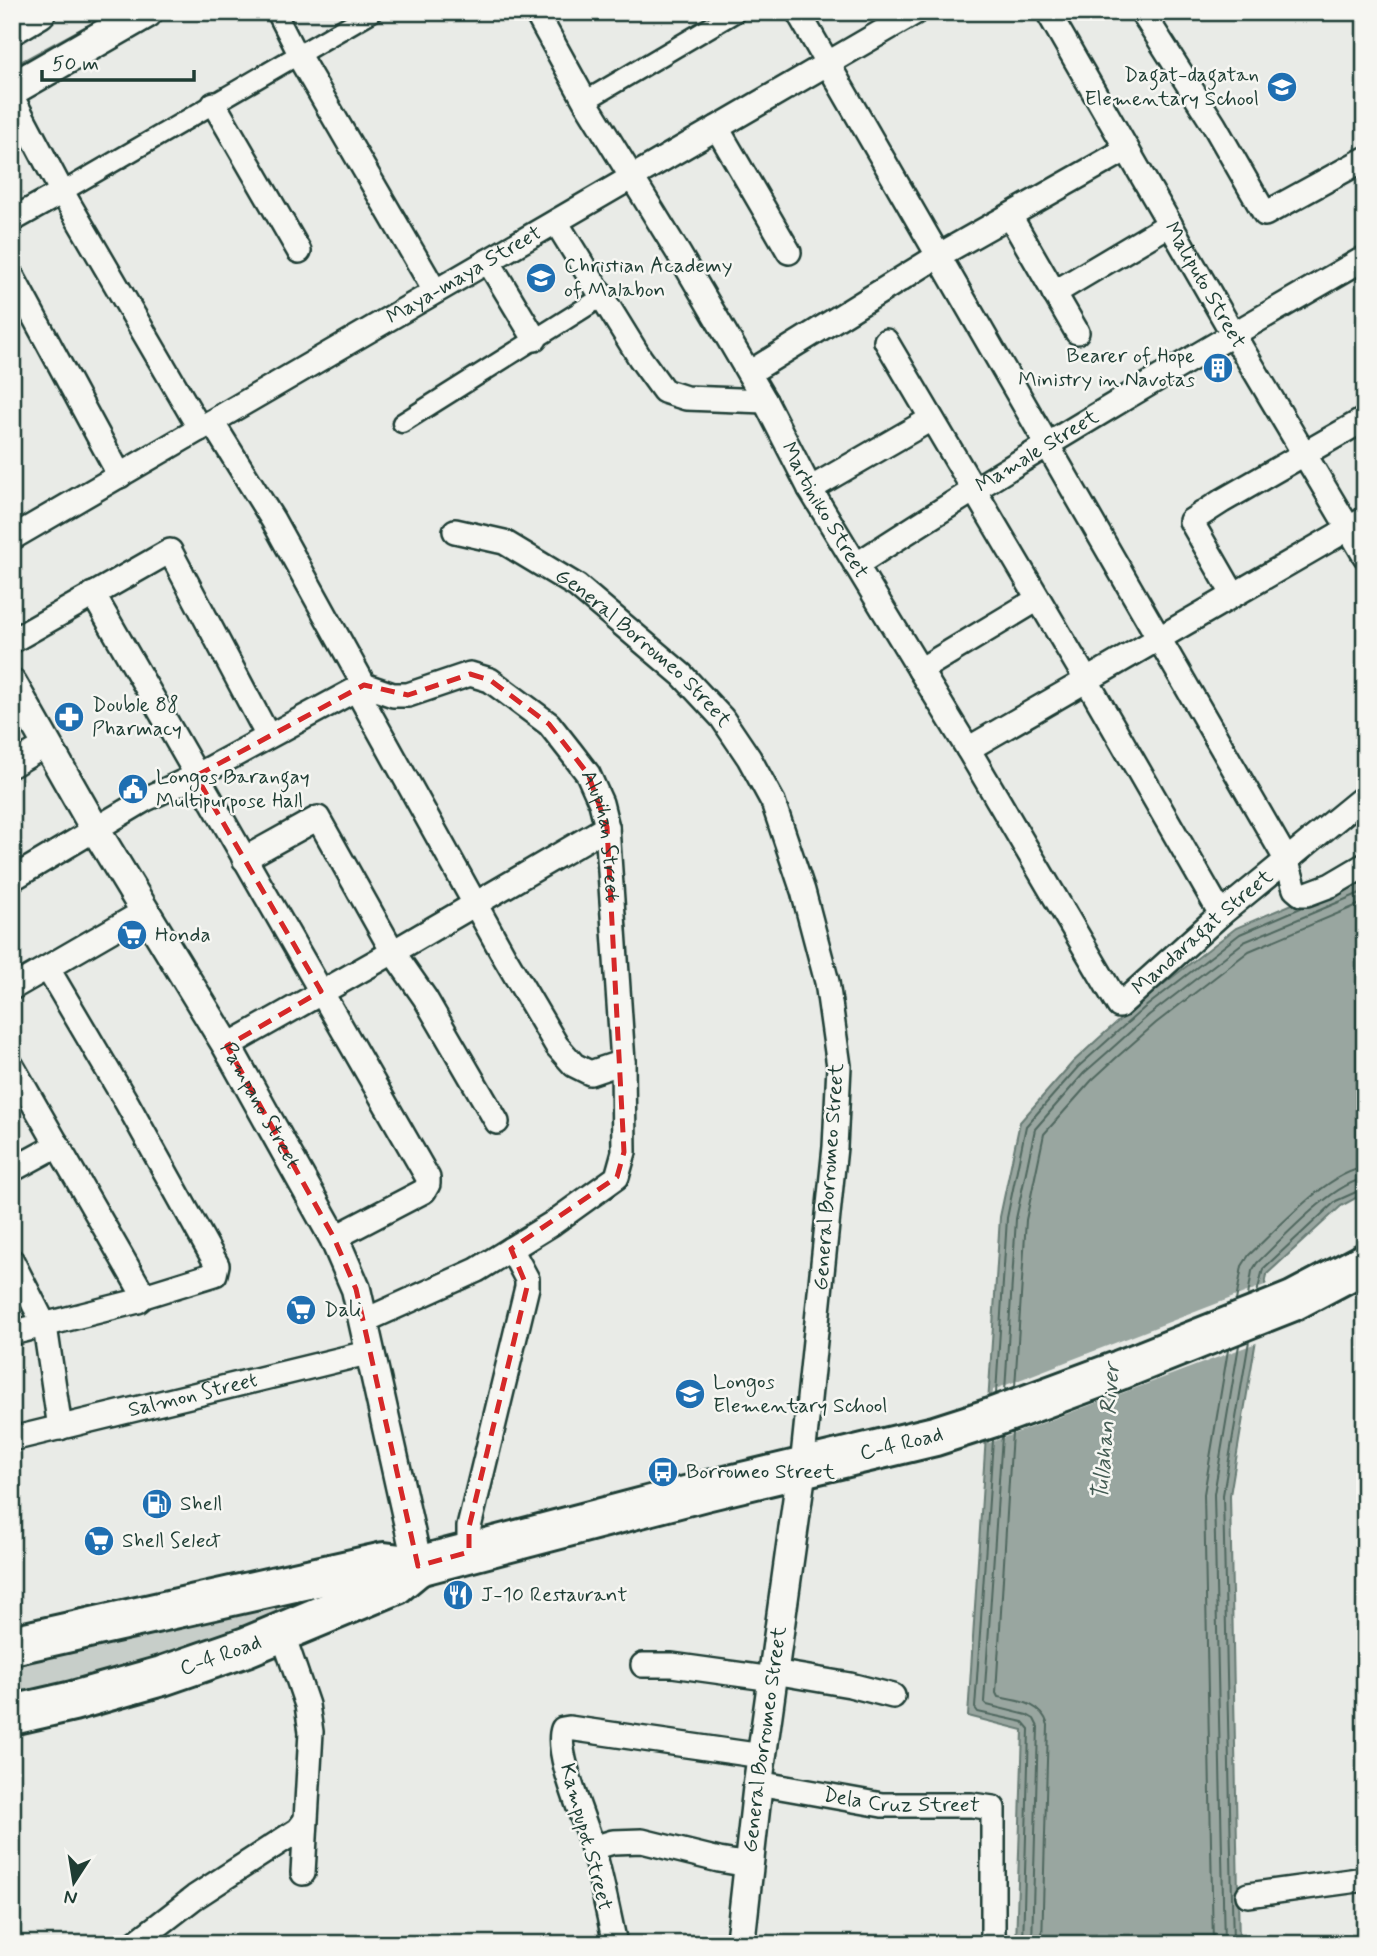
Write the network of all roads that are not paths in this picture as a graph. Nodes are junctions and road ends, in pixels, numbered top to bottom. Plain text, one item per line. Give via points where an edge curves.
1 (39, 12) edge
2 (146, 12) edge
3 (276, 12) edge
4 (372, 12) edge
5 (536, 12) edge
6 (736, 12) edge
7 (798, 12) edge
8 (916, 12) edge
9 (1048, 12) edge
10 (1142, 12) edge
11 (110, 21) edge
12 (12, 28) edge
13 (298, 55) junction
14 (828, 64) junction
15 (12, 89) edge
16 (12, 97) edge
17 (585, 101) junction
18 (214, 104) junction
19 (717, 128) junction
20 (1127, 149) junction
21 (1365, 159) edge
22 (632, 178) junction
23 (62, 192) junction
24 (1010, 216) junction
25 (12, 220) edge
26 (556, 222) junction
27 (1170, 224) junction
28 (299, 251) dead end
29 (789, 252) dead end
30 (938, 256) junction
31 (1365, 258) edge
32 (488, 261) junction
33 (12, 276) edge
34 (435, 291) junction
35 (1054, 293) junction
36 (602, 297) junction
37 (1077, 332) dead end
38 (1233, 334) junction
39 (535, 339) junction
40 (886, 341) dead end
41 (748, 373) junction
42 (765, 401) junction
43 (931, 419) junction
44 (1365, 419) edge
45 (402, 423) dead end
46 (206, 426) junction
47 (1047, 446) junction
48 (1304, 453) junction
49 (120, 475) junction
50 (810, 489) junction
51 (973, 489) junction
52 (1357, 523) edge
53 (455, 531) dead end
54 (12, 538) edge
55 (1365, 556) edge
56 (856, 565) junction
57 (93, 594) junction
58 (1233, 594) junction
59 (1038, 598) junction
60 (1158, 638) junction
61 (12, 641) edge
62 (920, 670) junction
63 (1087, 681) junction
64 (12, 683) edge
65 (362, 686) junction
66 (268, 736) junction
67 (47, 745) junction
68 (968, 748) junction
69 (12, 765) edge
70 (196, 776) junction
71 (1365, 796) edge
72 (607, 827) junction
73 (95, 830) junction
74 (244, 859) junction
75 (1286, 859) junction
76 (1365, 865) edge
77 (12, 879) edge
78 (476, 902) junction
79 (145, 911) junction
80 (1221, 914) junction
81 (393, 952) junction
82 (48, 969) junction
83 (12, 988) edge
84 (321, 991) junction
85 (1119, 1006) joint
86 (227, 1046) junction
87 (623, 1062) junction
88 (12, 1066) edge
89 (497, 1122) dead end
90 (58, 1145) junction
91 (12, 1170) edge
92 (334, 1238) junction
93 (510, 1249) junction
94 (12, 1261) edge
95 (1365, 1263) edge
96 (144, 1296) junction
97 (364, 1321) junction
98 (45, 1326) junction
99 (12, 1333) edge
100 (371, 1352) junction
101 (60, 1428) junction
102 (12, 1439) edge
103 (802, 1467) junction
104 (469, 1552) junction
105 (418, 1566) junction
106 (282, 1632) junction
107 (12, 1646) edge
108 (643, 1665) dead end
109 (773, 1675) junction
110 (892, 1696) dead end
111 (12, 1715) edge
112 (762, 1756) junction
113 (758, 1783) junction
114 (305, 1821) junction
115 (593, 1848) junction
116 (749, 1865) junction
117 (303, 1873) dead end
118 (1365, 1880) edge
119 (1248, 1895) dead end
120 (134, 1944) edge
121 (615, 1944) edge
122 (740, 1944) edge
123 (993, 1944) edge

1 - 12 main road
2 - 11 main road
3 - 13 street
4 - 13 street
5 - 17 street, Martiniko Street
6 - 17 street
7 - 14 street
8 - 14 street, Maya-maya Street
9 - 20 street, Maliputo Street
10 - 21 street via 1265,214
11 - 15 main road
13 - 18 street
13 - 34 street
14 - 19 street, Maya-maya Street
14 - 30 street
16 - 23 street
17 - 22 street, Martiniko Street
18 - 23 street
18 - 28 street
19 - 22 street, Maya-maya Street
19 - 29 street
20 - 24 street
20 - 27 street, Maliputo Street
22 - 26 street, Maya-maya Street
22 - 41 street, Martiniko Street
23 - 25 street
23 - 46 street
24 - 30 street
24 - 35 street
26 - 32 street, Maya-maya Street
26 - 36 street
27 - 35 street
27 - 38 street, Maliputo Street
30 - 41 street
30 - 47 street
31 - 38 street, Mamale Street
32 - 34 street, Maya-maya Street
32 - 39 street
33 - 49 street
34 - 46 street, Maya-maya Street
35 - 37 street
36 - 39 street
36 - 42 street via 663,391 686,398
38 - 47 street, Mamale Street
38 - 48 street, Maliputo Street
39 - 45 street
40 - 43 street
41 - 42 street, Martiniko Street
42 - 50 street, Martiniko Street
43 - 50 street
43 - 51 street
44 - 48 street
46 - 49 street, Maya-maya Street
46 - 65 street via 272,520
47 - 51 street, Mamale Street
47 - 60 street
48 - 52 street, Maliputo Street
48 - 58 street via 1191,522
49 - 54 street, Maya-maya Street
50 - 56 street, Martiniko Street
51 - 56 street, Mamale Street
51 - 59 street
52 - 55 street, Maliputo Street
52 - 58 street
53 - 103 street, General Borromeo Street via 504,542 577,586 682,675 722,718 773,802 827,982 839,1066
56 - 62 street, Martiniko Street
57 - 61 street
57 - 66 street via 170,551
57 - 70 street
58 - 60 street
59 - 62 street
59 - 63 street
60 - 63 street
60 - 75 street
62 - 68 street, Martiniko Street
63 - 68 street
63 - 80 street
64 - 67 street, Pampano Street
65 - 66 street
65 - 72 street, Alupihan Street via 408,695 470,674 490,680 549,724 588,774
65 - 78 street via 361,698
66 - 70 street
67 - 69 street
67 - 73 street, Pampano Street
68 - 85 street, Martiniko Street
70 - 73 street
70 - 74 street
71 - 75 street, Mandaragat Street
72 - 78 street
72 - 87 street, Alupihan Street
73 - 77 street
73 - 79 street, Pampano Street
74 - 81 street via 318,818
74 - 84 street
75 - 76 street, Mandaragat Street via 1295,889 1301,894
75 - 80 street, Mandaragat Street
78 - 81 street
78 - 87 street via 510,968 565,1056 590,1073
79 - 82 street
79 - 86 street, Pampano Street
80 - 85 street, Mandaragat Street
81 - 84 street
81 - 89 street
82 - 83 street
82 - 96 street via 217,1265 215,1275
84 - 86 street
84 - 92 street via 428,1178 424,1191
86 - 92 street, Pampano Street
87 - 93 street, Alupihan Street via 624,1152 617,1177
88 - 90 street
90 - 91 street
90 - 96 street
92 - 97 street, Pampano Street
93 - 97 street, Alupihan Street via 477,1270
93 - 104 street via 527,1287 469,1527
94 - 98 street
95 - 103 highway, C-4 Road via 1293,1301 991,1418 922,1440
96 - 98 street
97 - 100 street, Pampano Street
98 - 99 street
98 - 101 street
100 - 101 street, Salmon Street
100 - 105 street, Pampano Street
101 - 102 street, Salmon Street
103 - 104 highway, C-4 Road
103 - 109 street, General Borromeo Street
104 - 105 highway, C-4 Road
105 - 106 highway, C-4 Road via 395,1585
105 - 107 highway, C-4 Road via 384,1562
106 - 111 highway, C-4 Road via 162,1676
106 - 114 street via 307,1705 311,1732
108 - 109 street
109 - 110 street via 850,1685
109 - 112 street, General Borromeo Street
112 - 113 street, General Borromeo Street
112 - 115 street, Kampupot Street via 563,1729 565,1762
113 - 116 street, General Borromeo Street
113 - 123 street, Dela Cruz Street via 882,1805 993,1808
114 - 117 street
114 - 120 street
115 - 116 street via 642,1841
115 - 121 street, Kampupot Street
116 - 122 street, General Borromeo Street
118 - 119 street

